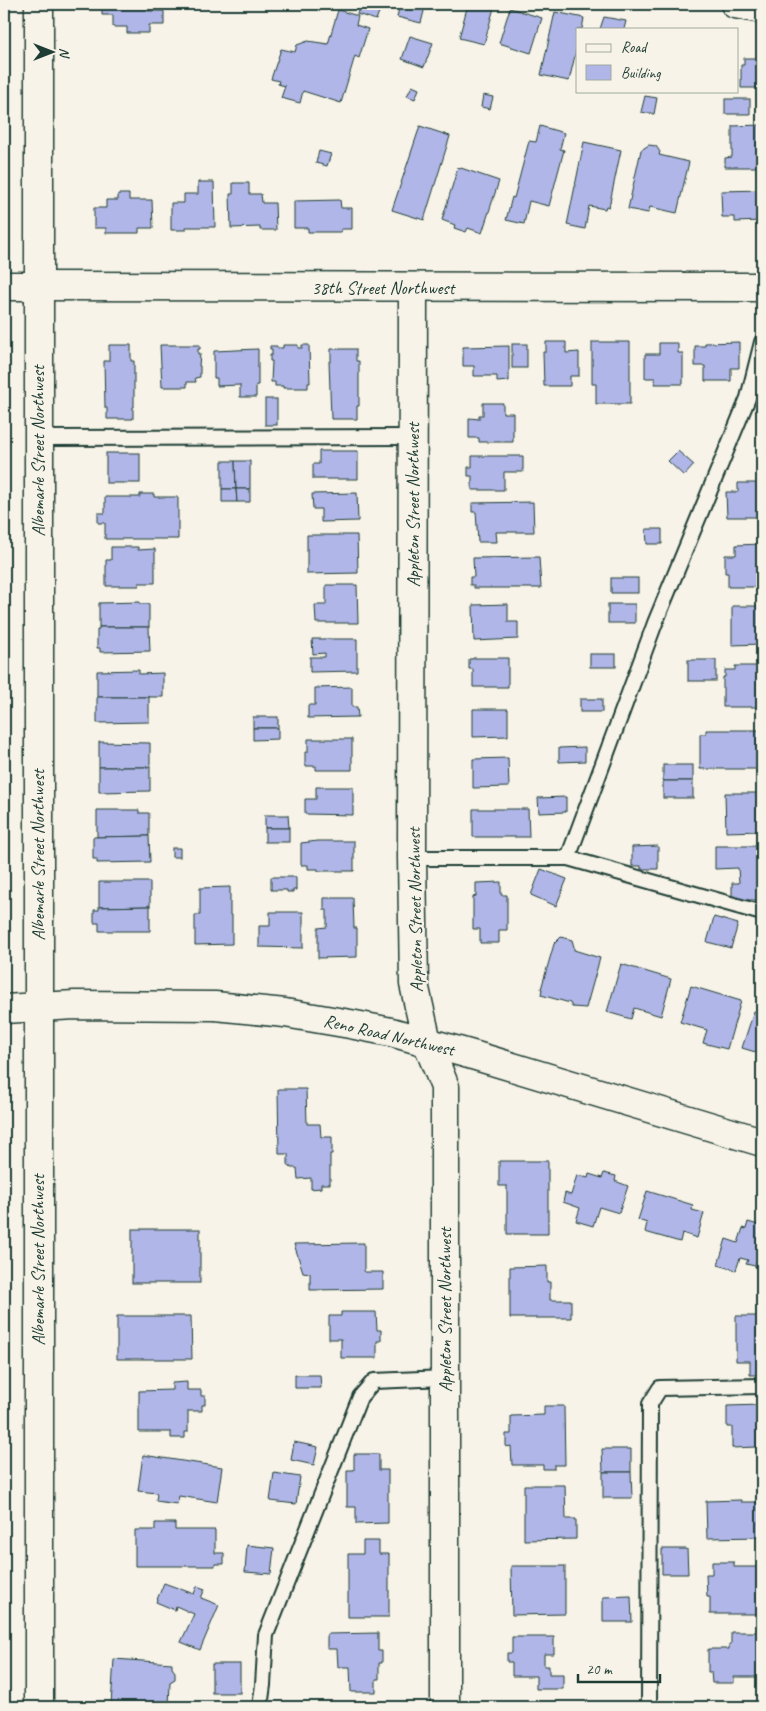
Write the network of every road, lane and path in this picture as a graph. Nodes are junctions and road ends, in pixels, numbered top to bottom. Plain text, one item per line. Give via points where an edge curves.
1 (39, 4) edge
2 (735, 4) edge
3 (762, 9) edge
4 (4, 286) edge
5 (38, 286) junction
6 (762, 287) edge
7 (413, 288) junction
8 (762, 342) edge
9 (413, 437) junction
10 (38, 438) junction
11 (412, 858) junction
12 (568, 858) junction
13 (762, 913) edge
14 (38, 1007) junction
15 (4, 1009) edge
16 (427, 1042) junction
17 (762, 1142) edge
18 (445, 1378) junction
19 (762, 1386) edge
20 (38, 1707) edge
21 (260, 1707) edge
22 (444, 1707) edge
23 (650, 1707) edge

1 - 5 street, Albemarle Street Northwest
2 - 3 street
4 - 5 street, 38th Street Northwest
5 - 7 street, 38th Street Northwest
5 - 10 street, Albemarle Street Northwest
6 - 7 street, 38th Street Northwest
7 - 9 street, Appleton Street Northwest
8 - 12 lane via 748,398 656,623
9 - 10 lane
9 - 11 street, Appleton Street Northwest
10 - 14 street, Albemarle Street Northwest
11 - 12 lane
11 - 16 street, Appleton Street Northwest via 414,984
12 - 13 lane
14 - 15 street, Reno Road Northwest
14 - 16 street, Reno Road Northwest via 144,1004 250,1009 350,1024
14 - 20 street, Albemarle Street Northwest
16 - 17 street, Reno Road Northwest
16 - 18 street, Appleton Street Northwest via 445,1087
18 - 21 lane via 374,1381 360,1398 266,1635
18 - 22 street, Appleton Street Northwest
19 - 23 lane via 660,1388 650,1404

